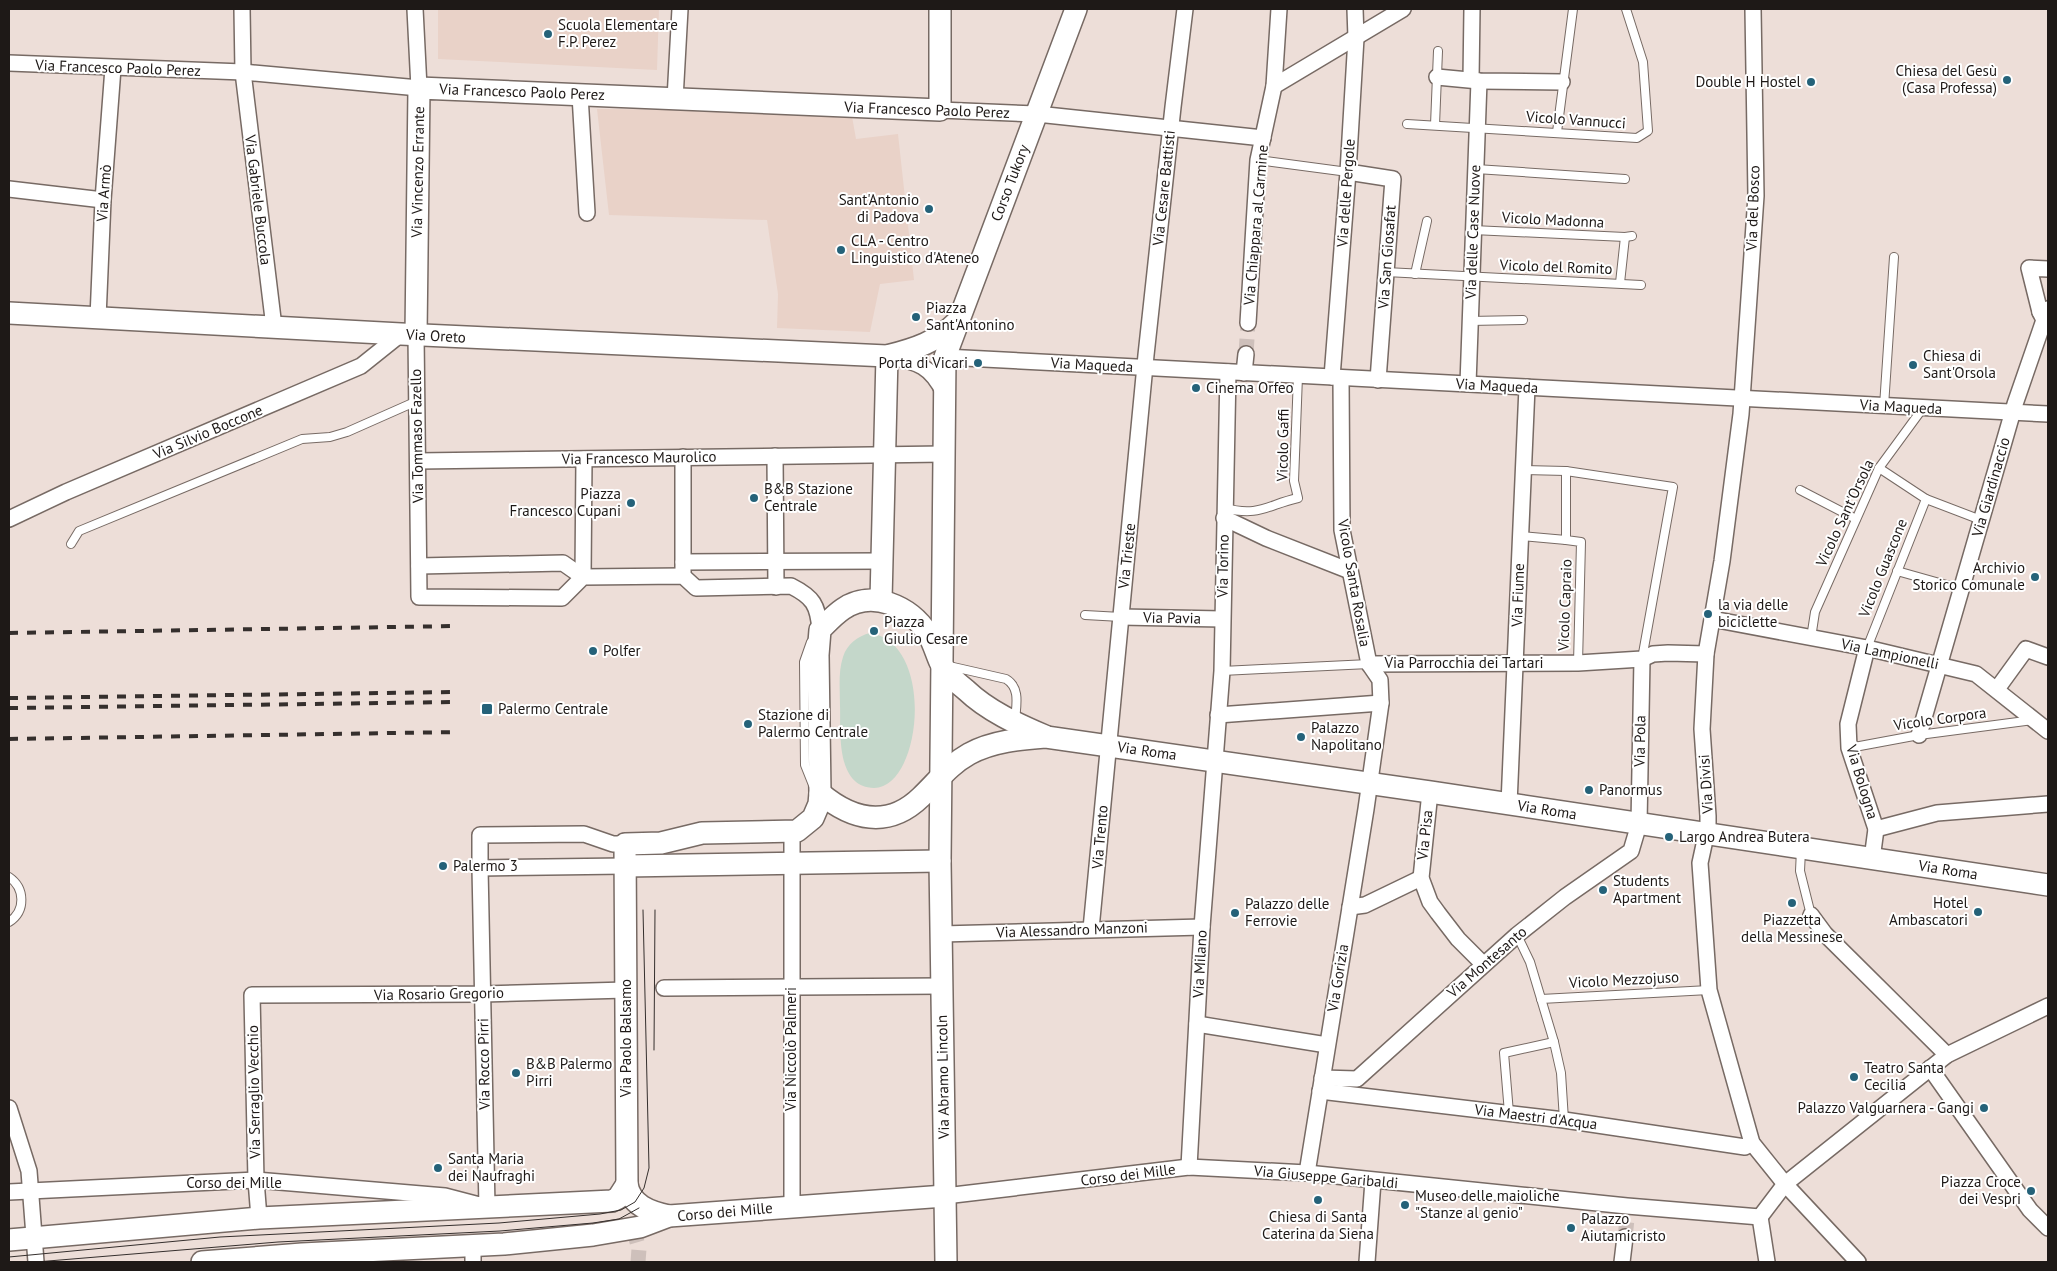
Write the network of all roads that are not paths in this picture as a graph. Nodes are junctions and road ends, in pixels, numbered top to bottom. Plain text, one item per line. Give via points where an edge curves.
1 (242, 9) edge
2 (415, 9) edge
3 (680, 9) edge
4 (940, 9) edge
5 (1076, 9) edge
6 (1185, 9) edge
7 (1279, 9) edge
8 (1356, 9) edge
9 (1403, 9) edge
10 (1472, 9) edge
11 (1573, 9) edge
12 (1626, 9) edge
13 (1755, 12) edge
14 (1356, 38) junction
15 (1438, 51) dead end
16 (9, 63) edge
17 (113, 68) junction
18 (242, 72) junction
19 (1438, 77) junction
20 (1475, 80) junction
21 (1562, 82) junction
22 (1274, 86) junction
23 (419, 88) junction
24 (580, 95) junction
25 (676, 99) junction
26 (940, 110) junction
27 (1037, 114) junction
28 (1407, 124) dead end
29 (1435, 125) junction
30 (1478, 127) junction
31 (1171, 129) junction
32 (1557, 132) junction
33 (1263, 138) junction
34 (1258, 160) junction
35 (1476, 168) junction
36 (1348, 172) junction
37 (1624, 179) dead end
38 (9, 189) edge
39 (103, 200) junction
40 (587, 213) dead end
41 (1427, 221) dead end
42 (1474, 230) junction
43 (1894, 257) dead end
44 (2048, 269) edge
45 (1386, 272) junction
46 (1415, 274) junction
47 (1471, 277) junction
48 (1620, 283) junction
49 (1641, 285) dead end
50 (2045, 310) edge
51 (9, 313) edge
52 (98, 318) junction
53 (1523, 320) dead end
54 (958, 321) junction
55 (1469, 321) junction
56 (1248, 323) tunnel mouth
57 (274, 328) junction
58 (408, 335) junction
59 (1246, 354) tunnel mouth
60 (887, 356) junction
61 (945, 357) junction
62 (1146, 368) junction
63 (1228, 372) junction
64 (1244, 373) junction
65 (1298, 376) junction
66 (1336, 377) junction
67 (1378, 380) junction
68 (1468, 384) junction
69 (1527, 387) junction
70 (945, 394) junction
71 (1741, 398) junction
72 (417, 401) junction
73 (1884, 406) junction
74 (1923, 408) junction
75 (2012, 412) junction
76 (2048, 414) edge
77 (944, 454) junction
78 (884, 455) junction
79 (775, 456) junction
80 (682, 458) junction
81 (584, 459) junction
82 (418, 462) junction
83 (1879, 468) junction
84 (1524, 470) junction
85 (1566, 471) junction
86 (1800, 490) dead end
87 (1926, 499) junction
88 (1224, 513) junction
89 (9, 519) edge
90 (1856, 519) junction
91 (1981, 520) junction
92 (1521, 536) junction
93 (1566, 540) junction
94 (71, 544) dead end
95 (775, 561) junction
96 (882, 561) junction
97 (419, 566) junction
98 (683, 569) junction
99 (1897, 570) junction
100 (1350, 571) junction
101 (583, 577) junction
102 (776, 587) junction
103 (1961, 588) junction
104 (881, 600) junction
105 (1085, 615) dead end
106 (1121, 617) junction
107 (1222, 619) junction
108 (1712, 619) junction
109 (820, 630) junction
110 (1810, 638) junction
111 (1867, 648) junction
112 (1706, 654) junction
113 (2048, 657) edge
114 (1642, 659) junction
115 (1516, 663) junction
116 (1578, 663) junction
117 (941, 664) junction
118 (1369, 664) junction
119 (1940, 664) junction
120 (1222, 671) junction
121 (1997, 689) junction
122 (1381, 703) junction
123 (1218, 715) junction
124 (2035, 720) junction
125 (1015, 723) junction
126 (2048, 731) edge
127 (1919, 735) junction
128 (1046, 737) junction
129 (1108, 745) junction
130 (1849, 748) junction
131 (1214, 761) junction
132 (940, 776) junction
133 (1370, 783) junction
134 (1430, 792) junction
135 (820, 793) junction
136 (1509, 804) junction
137 (2048, 804) edge
138 (1639, 824) junction
139 (1876, 829) junction
140 (792, 832) junction
141 (1705, 834) junction
142 (625, 844) junction
143 (1801, 848) junction
144 (1872, 859) junction
145 (940, 861) junction
146 (792, 863) junction
147 (625, 866) junction
148 (480, 868) junction
149 (9, 877) edge
150 (1421, 878) junction
151 (2048, 885) edge
152 (1350, 907) junction
153 (1811, 915) joint
154 (9, 922) edge
155 (1202, 927) junction
156 (1091, 929) junction
157 (941, 934) junction
158 (1517, 935) junction
159 (1483, 964) junction
160 (942, 986) junction
161 (664, 988) dead end
162 (791, 988) junction
163 (626, 990) junction
164 (1709, 990) junction
165 (483, 994) junction
166 (252, 995) joint
167 (1540, 999) junction
168 (2048, 1006) edge
169 (1197, 1024) junction
170 (1554, 1042) junction
171 (1327, 1045) junction
172 (1947, 1055) junction
173 (1930, 1068) junction
174 (1321, 1084) junction
175 (9, 1108) edge
176 (1509, 1113) junction
177 (1564, 1120) junction
178 (1752, 1143) junction
179 (1190, 1167) junction
180 (1306, 1173) junction
181 (256, 1180) junction
182 (1373, 1181) junction
183 (627, 1184) junction
184 (1785, 1184) junction
185 (32, 1190) junction
186 (9, 1192) edge
187 (945, 1196) junction
188 (792, 1206) junction
189 (487, 1207) junction
190 (669, 1216) junction
191 (1760, 1217) junction
192 (259, 1218) junction
193 (2048, 1228) edge
194 (35, 1237) junction
195 (1625, 1237) tunnel mouth
196 (9, 1240) edge
197 (473, 1254) edge
198 (36, 1262) edge
199 (202, 1262) edge
200 (946, 1262) edge
201 (1366, 1262) edge
202 (1622, 1262) edge
203 (1767, 1262) edge
204 (1858, 1262) edge

1 - 18 street, Via Gabriele Buccola
2 - 23 street, Via Vincenzo Errante
3 - 25 street
4 - 26 street
5 - 27 street, Corso Tukory
6 - 31 street, Via Cesare Battisti
7 - 22 street, Via Chiappara al Carmine
8 - 14 street, Via delle Pergole
9 - 14 street
10 - 20 street, Via delle Case Nuove
11 - 21 lane
12 - 32 lane, Vicolo Vannucci via 1643,62 1648,131 1637,138
13 - 71 street, Via del Bosco via 1756,196
14 - 22 street
14 - 36 street, Via delle Pergole
15 - 19 lane
16 - 17 street, Via Francesco Paolo Perez
17 - 18 street, Via Francesco Paolo Perez
17 - 39 street, Via Armò
18 - 23 street, Via Francesco Paolo Perez
18 - 57 street, Via Gabriele Buccola
19 - 20 street
19 - 29 lane
20 - 21 street
20 - 30 street, Via delle Case Nuove
21 - 32 lane
22 - 33 street, Via Chiappara al Carmine
23 - 24 street, Via Francesco Paolo Perez
23 - 58 street, Via Vincenzo Errante
24 - 25 street, Via Francesco Paolo Perez
24 - 40 street
25 - 26 street, Via Francesco Paolo Perez
26 - 27 street, Via Francesco Paolo Perez
27 - 31 street, Via Francesco Paolo Perez
27 - 54 street, Corso Tukory
28 - 29 lane, Vicolo Vannucci
29 - 30 lane, Vicolo Vannucci
30 - 32 lane, Vicolo Vannucci
30 - 35 street, Via delle Case Nuove
31 - 33 street, Via Francesco Paolo Perez
31 - 62 street, Via Cesare Battisti
33 - 34 street, Via Chiappara al Carmine
34 - 36 lane
34 - 56 street, Via Chiappara al Carmine
35 - 37 lane
35 - 42 street, Via delle Case Nuove
36 - 45 street, Via San Giosafat via 1393,178
36 - 66 street, Via delle Pergole
38 - 39 street
39 - 52 street, Via Armò
41 - 46 lane
42 - 47 street, Via delle Case Nuove
42 - 48 lane, Vicolo Madonna via 1629,237
43 - 73 lane
44 - 50 street, Via Giardinaccio via 2030,268
45 - 46 lane, Vicolo del Romito
45 - 67 street, Via San Giosafat
46 - 47 lane, Vicolo del Romito
47 - 48 lane, Vicolo del Romito
47 - 55 street, Via delle Case Nuove
48 - 49 lane, Vicolo del Romito
50 - 75 street, Via Giardinaccio
51 - 52 street, Via Oreto
52 - 57 street, Via Oreto
53 - 55 lane
54 - 60 street via 931,342
54 - 61 street, Corso Tukory
55 - 68 street, Via delle Case Nuove
57 - 58 street, Via Oreto
58 - 60 street, Via Oreto
58 - 72 street, Via Tommaso Fazello
58 - 89 street, Via Silvio Boccone via 361,366
59 - 64 street
60 - 70 street via 912,361 929,369
60 - 78 street
61 - 62 street, Via Maqueda
61 - 70 street, Corso Tukory
62 - 63 street, Via Maqueda
62 - 106 street, Via Trieste
63 - 64 street, Via Maqueda
63 - 88 street, Via Torino
64 - 65 street, Via Maqueda
65 - 66 street, Via Maqueda
65 - 88 lane, Vicolo Gaffi via 1294,481 1298,498 1266,510
66 - 67 street, Via Maqueda
66 - 100 street, Vicolo Santa Rosalia via 1342,530
67 - 68 street, Via Maqueda
68 - 69 street, Via Maqueda
69 - 71 street, Via Maqueda
69 - 84 street, Via Fiume
70 - 77 street, Corso Tukory
71 - 73 street, Via Maqueda
71 - 108 street, Via Divisi
72 - 82 street, Via Tommaso Fazello
72 - 94 lane via 346,432 302,439 79,531
73 - 74 street, Via Maqueda
74 - 75 street, Via Maqueda
74 - 83 lane, Vicolo Sant'Orsola
75 - 76 street, Via Maqueda
75 - 91 street, Via Giardinaccio
77 - 78 street, Via Francesco Maurolico
77 - 117 street, Corso Tukory
78 - 79 street, Via Francesco Maurolico
78 - 96 street
79 - 80 street, Via Francesco Maurolico
79 - 95 street
80 - 81 street, Via Francesco Maurolico
80 - 98 street
81 - 82 street, Via Francesco Maurolico
81 - 101 street
82 - 97 street, Via Tommaso Fazello
83 - 87 lane
83 - 90 lane, Vicolo Sant'Orsola
84 - 85 lane
84 - 92 street, Via Fiume
85 - 93 lane, Vicolo Capraio
85 - 114 lane via 1673,487
86 - 90 lane
87 - 91 lane
87 - 99 lane, Vicolo Guascone
88 - 100 street via 1266,538
88 - 107 street, Via Torino
90 - 110 lane, Vicolo Sant'Orsola via 1815,612
91 - 103 street, Via Giardinaccio
92 - 93 lane
92 - 115 street, Via Fiume
93 - 116 lane, Vicolo Capraio via 1581,542
95 - 96 street
95 - 98 street
95 - 102 street
96 - 104 street
97 - 101 street via 563,563
97 - 101 street, Via Tommaso Fazello via 419,597 562,598
98 - 101 street
98 - 102 street via 696,588
99 - 103 lane
99 - 111 lane, Vicolo Guascone
100 - 118 street, Vicolo Santa Rosalia
102 - 109 street via 791,586 805,593 819,614
103 - 119 street, Via Giardinaccio
104 - 109 street via 844,608
104 - 117 street via 916,619 928,635
105 - 106 lane
106 - 107 street, Via Pavia
106 - 129 street, Via Trieste
107 - 120 street, Via Torino
108 - 110 street, Via Lampionelli
108 - 112 street, Via Divisi
109 - 135 street
110 - 111 street, Via Lampionelli
111 - 119 street, Via Lampionelli
111 - 130 street, Via Bologna via 1848,724
112 - 114 street, Via Parrocchia dei Tartari via 1653,654
112 - 141 street, Via Divisi via 1702,729 1708,816
113 - 121 street via 2026,649
114 - 116 street, Via Parrocchia dei Tartari
114 - 138 street, Via Pola
115 - 116 street, Via Parrocchia dei Tartari
115 - 118 street, Via Parrocchia dei Tartari
115 - 136 street, Via Fiume
117 - 125 street via 977,700
117 - 125 lane via 1012,683 1017,690
117 - 132 street, Via Abramo Lincoln
118 - 120 lane, Via Parrocchia dei Tartari
118 - 122 street, Vicolo Santa Rosalia via 1380,680
119 - 121 street, Via Lampionelli via 1976,674
119 - 127 street, Via Giardinaccio
120 - 123 street, Via Torino
121 - 124 street, Via Lampionelli
122 - 123 street
122 - 133 street, Vicolo Santa Rosalia
123 - 131 street, Via Torino
124 - 126 street, Via Lampionelli
124 - 127 lane, Vicolo Corpora
125 - 128 street
127 - 130 lane, Vicolo Corpora
128 - 129 street, Via Roma
128 - 132 street via 999,742 969,754
129 - 131 street, Via Roma
129 - 156 street, Via Trento
130 - 139 street, Via Bologna
131 - 133 street, Via Roma
131 - 155 street, Via Milano
132 - 135 street via 912,806 900,814 884,817 856,816
132 - 145 street, Via Abramo Lincoln
133 - 134 street, Via Roma
133 - 152 street, Via Gorizia
134 - 136 street, Via Roma
134 - 150 street, Via Pisa
135 - 140 street via 813,818 802,829
136 - 138 street, Via Roma
137 - 139 street via 1937,813
138 - 141 street, Via Roma
138 - 158 street, Via Montesanto via 1631,851
139 - 144 street, Via Bologna
140 - 142 street via 702,833 661,843
140 - 146 street, Via Niccolò Palmeri
141 - 143 street, Via Roma
141 - 164 street, Via Divisi via 1700,864
142 - 147 street, Via Paolo Balsamo
142 - 148 street, Via Rocco Pirri via 613,844 584,834 480,835
143 - 144 street, Via Roma
143 - 153 lane via 1800,871
144 - 151 street, Via Roma
145 - 146 street
145 - 157 street, Via Abramo Lincoln
146 - 147 street
146 - 162 street, Via Niccolò Palmeri
147 - 148 street
147 - 163 street, Via Paolo Balsamo
148 - 165 street, Via Rocco Pirri
149 - 154 lane via 19,887 22,905
150 - 152 street via 1365,905
150 - 159 street via 1430,902 1458,939
152 - 171 street, Via Gorizia
153 - 172 street via 1825,934
155 - 156 street, Via Alessandro Manzoni
155 - 169 street, Via Milano
156 - 157 street, Via Alessandro Manzoni
157 - 160 street, Via Abramo Lincoln
158 - 159 street, Via Montesanto
158 - 167 lane via 1530,962
159 - 174 street, Via Montesanto via 1357,1080
160 - 162 street
160 - 187 street, Via Abramo Lincoln
161 - 162 street
162 - 188 street, Via Niccolò Palmeri
163 - 165 street, Via Rosario Gregorio
163 - 183 street, Via Paolo Balsamo
164 - 167 lane, Vicolo Mezzojuso
164 - 178 street, Via Divisi
165 - 166 street, Via Rosario Gregorio
165 - 189 street, Via Rocco Pirri
166 - 181 street, Via Serraglio Vecchio
167 - 170 lane
168 - 172 street
169 - 171 street
169 - 179 street, Via Milano
170 - 176 lane via 1504,1053
170 - 177 lane via 1561,1073
171 - 174 street, Via Gorizia
172 - 173 street
173 - 184 street
173 - 193 street via 2030,1210
174 - 176 street, Via Maestri d'Acqua
174 - 180 street, Via Gorizia
175 - 185 street
176 - 177 street, Via Maestri d'Acqua
177 - 178 street, Via Maestri d'Acqua via 1745,1147
178 - 184 street, Via Divisi
179 - 180 street, Via Giuseppe Garibaldi
179 - 187 street, Corso dei Mille
180 - 182 street, Via Giuseppe Garibaldi
181 - 185 street, Corso dei Mille
181 - 189 street, Corso dei Mille via 445,1196
181 - 192 street, Via Serraglio Vecchio
182 - 191 street, Via Giuseppe Garibaldi via 1627,1212
182 - 201 street
183 - 189 street, Corso dei Mille via 623,1193 612,1201
183 - 190 street via 638,1204
184 - 191 street
184 - 204 street, Via Divisi
185 - 186 street, Corso dei Mille
185 - 194 street
187 - 188 street, Corso dei Mille
187 - 200 street, Via Abramo Lincoln
188 - 190 street, Corso dei Mille
189 - 192 street, Corso dei Mille
190 - 197 street, Corso dei Mille via 640,1227
191 - 203 street
192 - 194 street, Corso dei Mille
194 - 196 street, Corso dei Mille
194 - 198 street
195 - 202 street
197 - 199 street, Corso dei Mille via 295,1255

